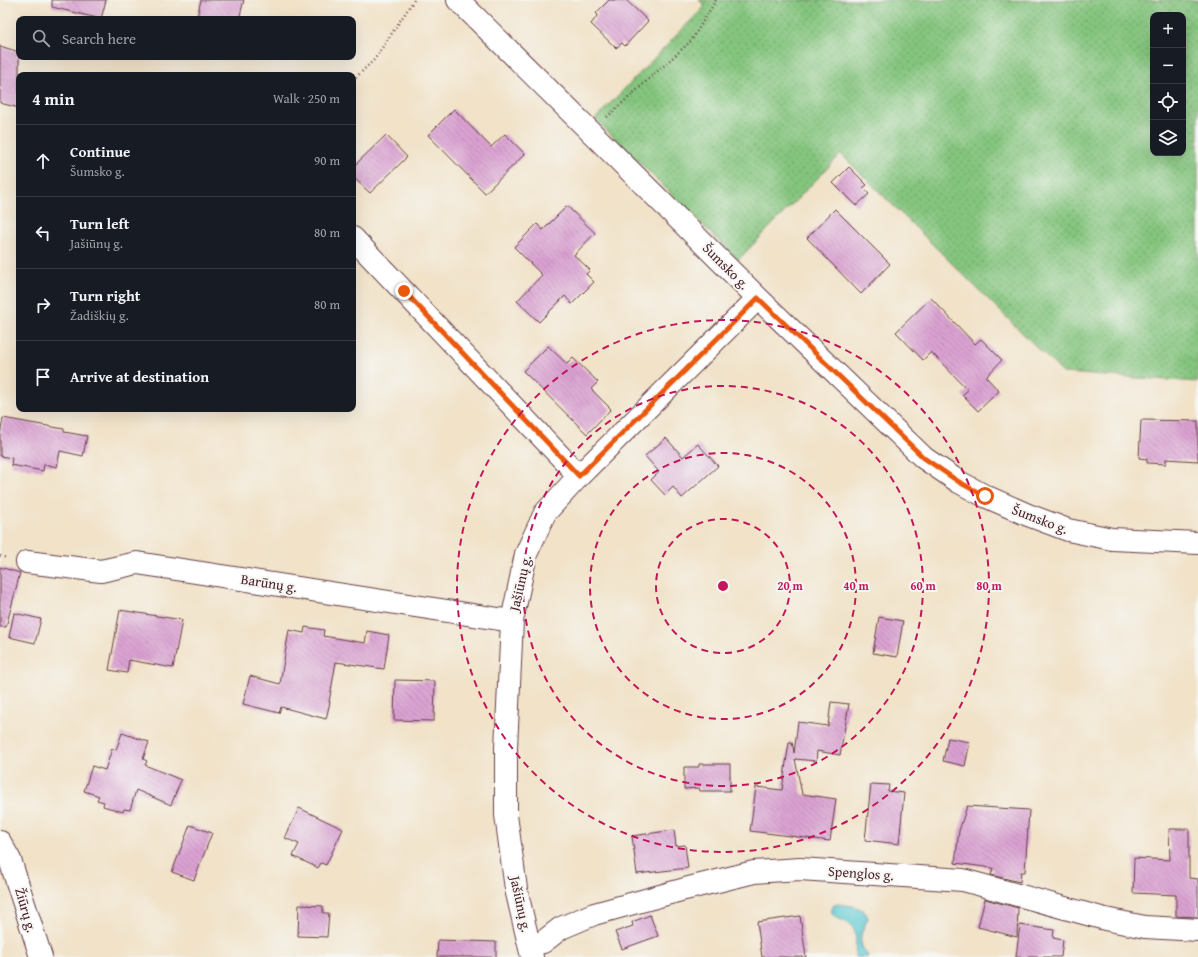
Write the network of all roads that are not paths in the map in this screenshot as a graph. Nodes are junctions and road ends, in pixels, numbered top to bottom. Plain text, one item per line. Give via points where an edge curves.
1 (458, 0) edge
2 (356, 241) edge
3 (758, 298) junction
4 (579, 476) junction
5 (1198, 543) edge
6 (27, 562) dead end
7 (512, 621) junction
8 (0, 842) edge
9 (1198, 930) edge
10 (531, 951) edge
11 (41, 957) edge

1 - 3 street, Šumsko g.
2 - 4 street
3 - 4 street, Jašiūnų g.
3 - 5 street, Šumsko g. via 924,458 959,482 1028,516 1068,530 1112,539
4 - 7 street, Jašiūnų g. via 545,513 526,554
6 - 7 street, Barūnų g. via 101,571 137,563
7 - 10 street, Jašiūnų g. via 506,748 506,815 516,889
8 - 11 street, Žiūrų g. via 10,860
9 - 10 street, Spenglos g. via 1145,927 1105,919 963,880 800,869 754,872 594,914 561,928

